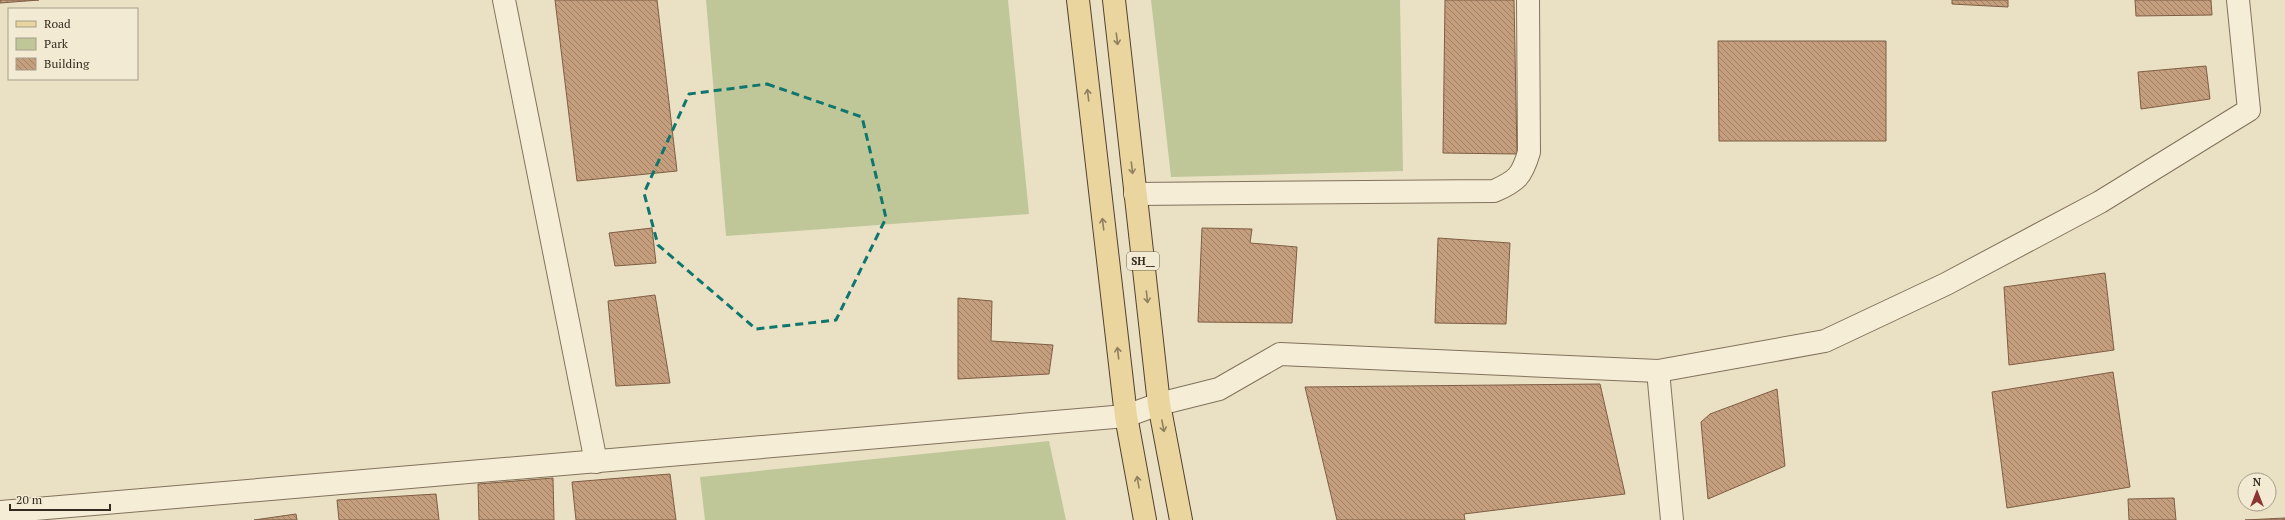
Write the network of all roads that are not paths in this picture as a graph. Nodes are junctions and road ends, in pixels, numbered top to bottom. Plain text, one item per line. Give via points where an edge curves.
1 (504, 0) edge
2 (1078, 0) edge
3 (1114, 0) edge
4 (1528, 0) edge
5 (2238, 0) edge
6 (1135, 194) junction
7 (1658, 371) junction
8 (1159, 404) junction
9 (1126, 416) junction
10 (596, 462) junction
11 (0, 512) edge
12 (1144, 520) edge
13 (1181, 520) edge
14 (1672, 520) edge

1 - 10 street
9 -> 2 main road
3 -> 6 main road, SH__
4 - 6 street via 1529,152 1524,169 1513,183 1494,191
5 - 7 street via 2249,110 2100,202 1946,284 1825,340
6 -> 8 main road, SH__
7 - 8 street via 1280,354 1219,389
7 - 14 street
8 - 9 street
8 -> 13 main road, SH__
9 - 10 street
12 -> 9 main road
10 - 11 street

